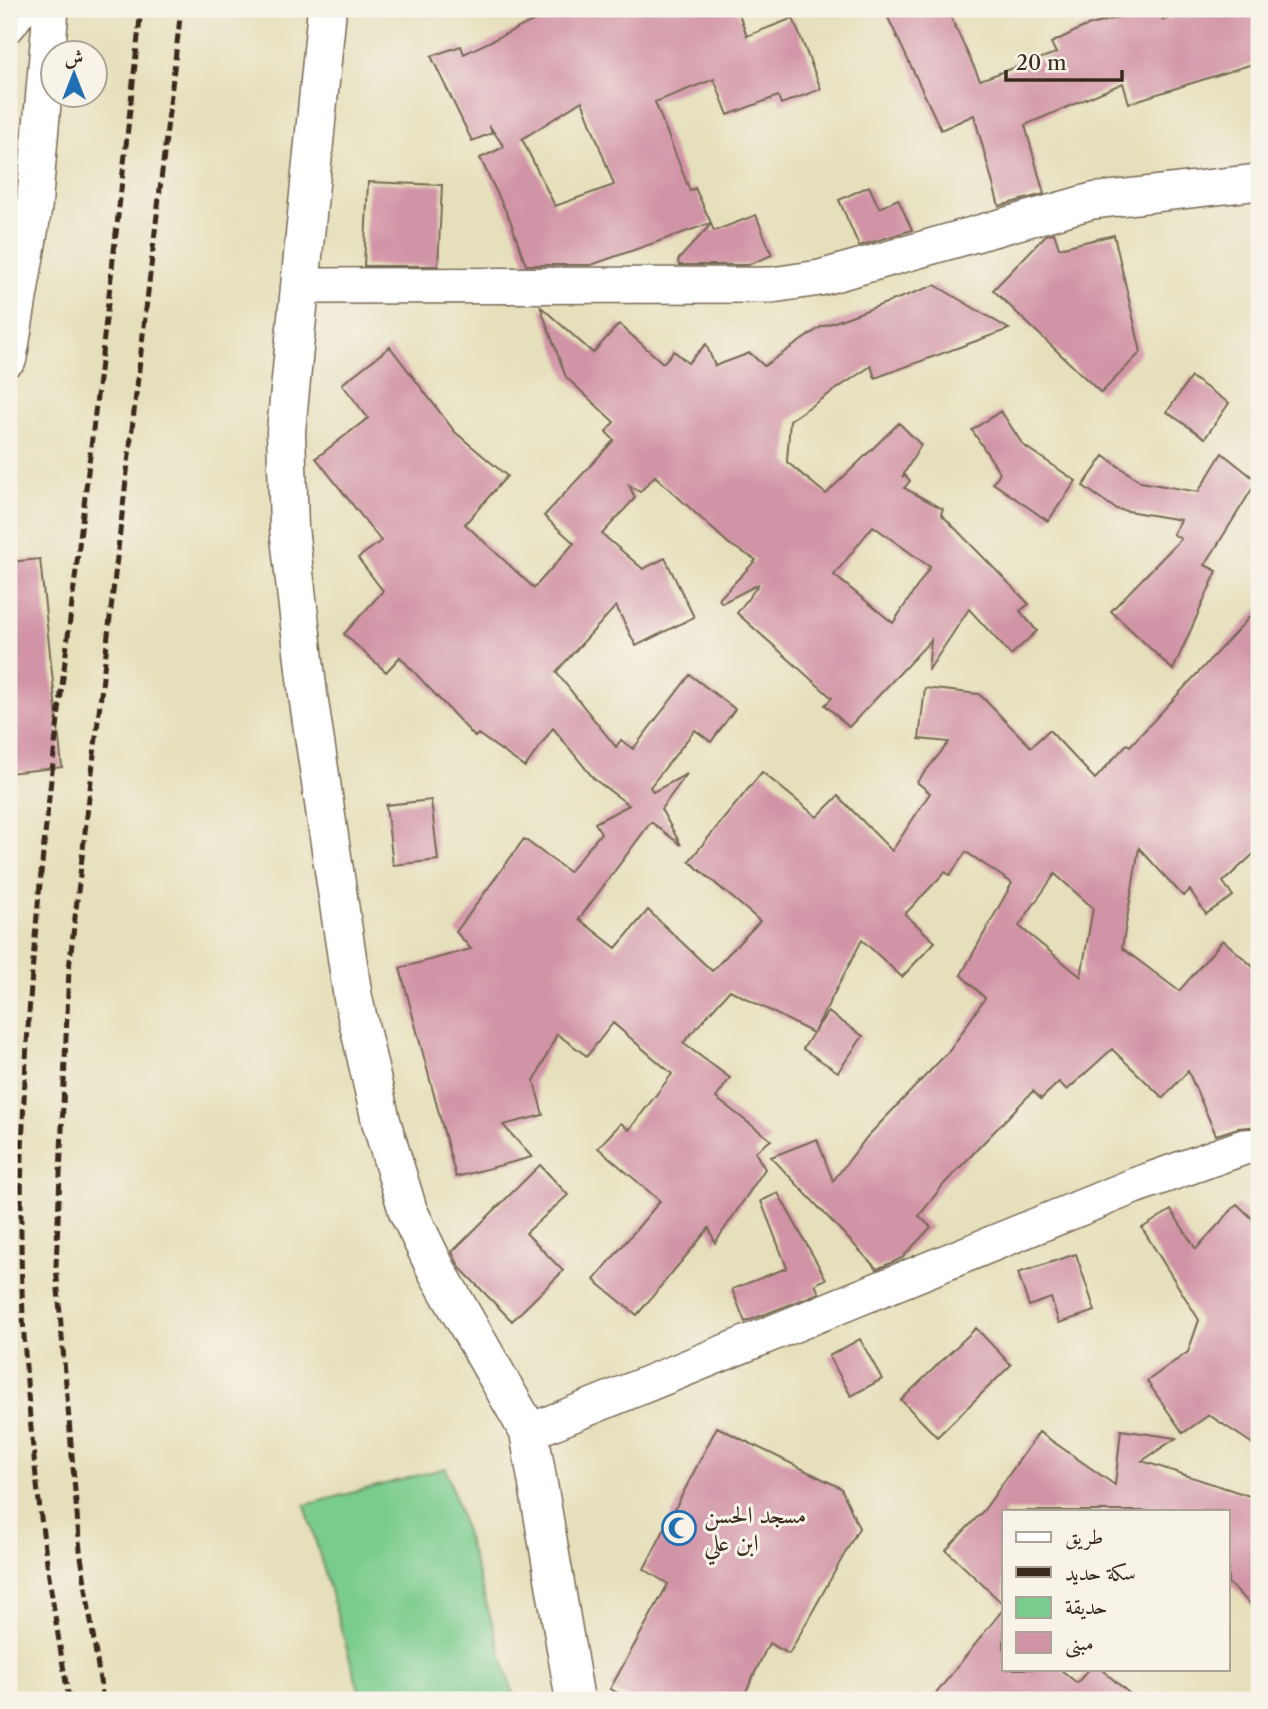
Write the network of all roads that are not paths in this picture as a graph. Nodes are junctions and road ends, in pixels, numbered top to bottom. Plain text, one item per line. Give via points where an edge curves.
1 (20, 9) edge
2 (51, 9) edge
3 (327, 9) edge
4 (9, 24) edge
5 (9, 175) edge
6 (1259, 182) edge
7 (34, 208) junction
8 (300, 286) junction
9 (9, 358) edge
10 (1259, 1146) edge
11 (528, 1432) junction
12 (575, 1700) edge

1 - 4 street
2 - 7 street
3 - 8 street
5 - 7 street
6 - 8 street via 1092,201 820,278 772,285
7 - 9 street
8 - 11 street via 286,431 289,528 308,695 353,998 381,1121 408,1211
10 - 11 street via 1244,1147 1134,1186
11 - 12 street

